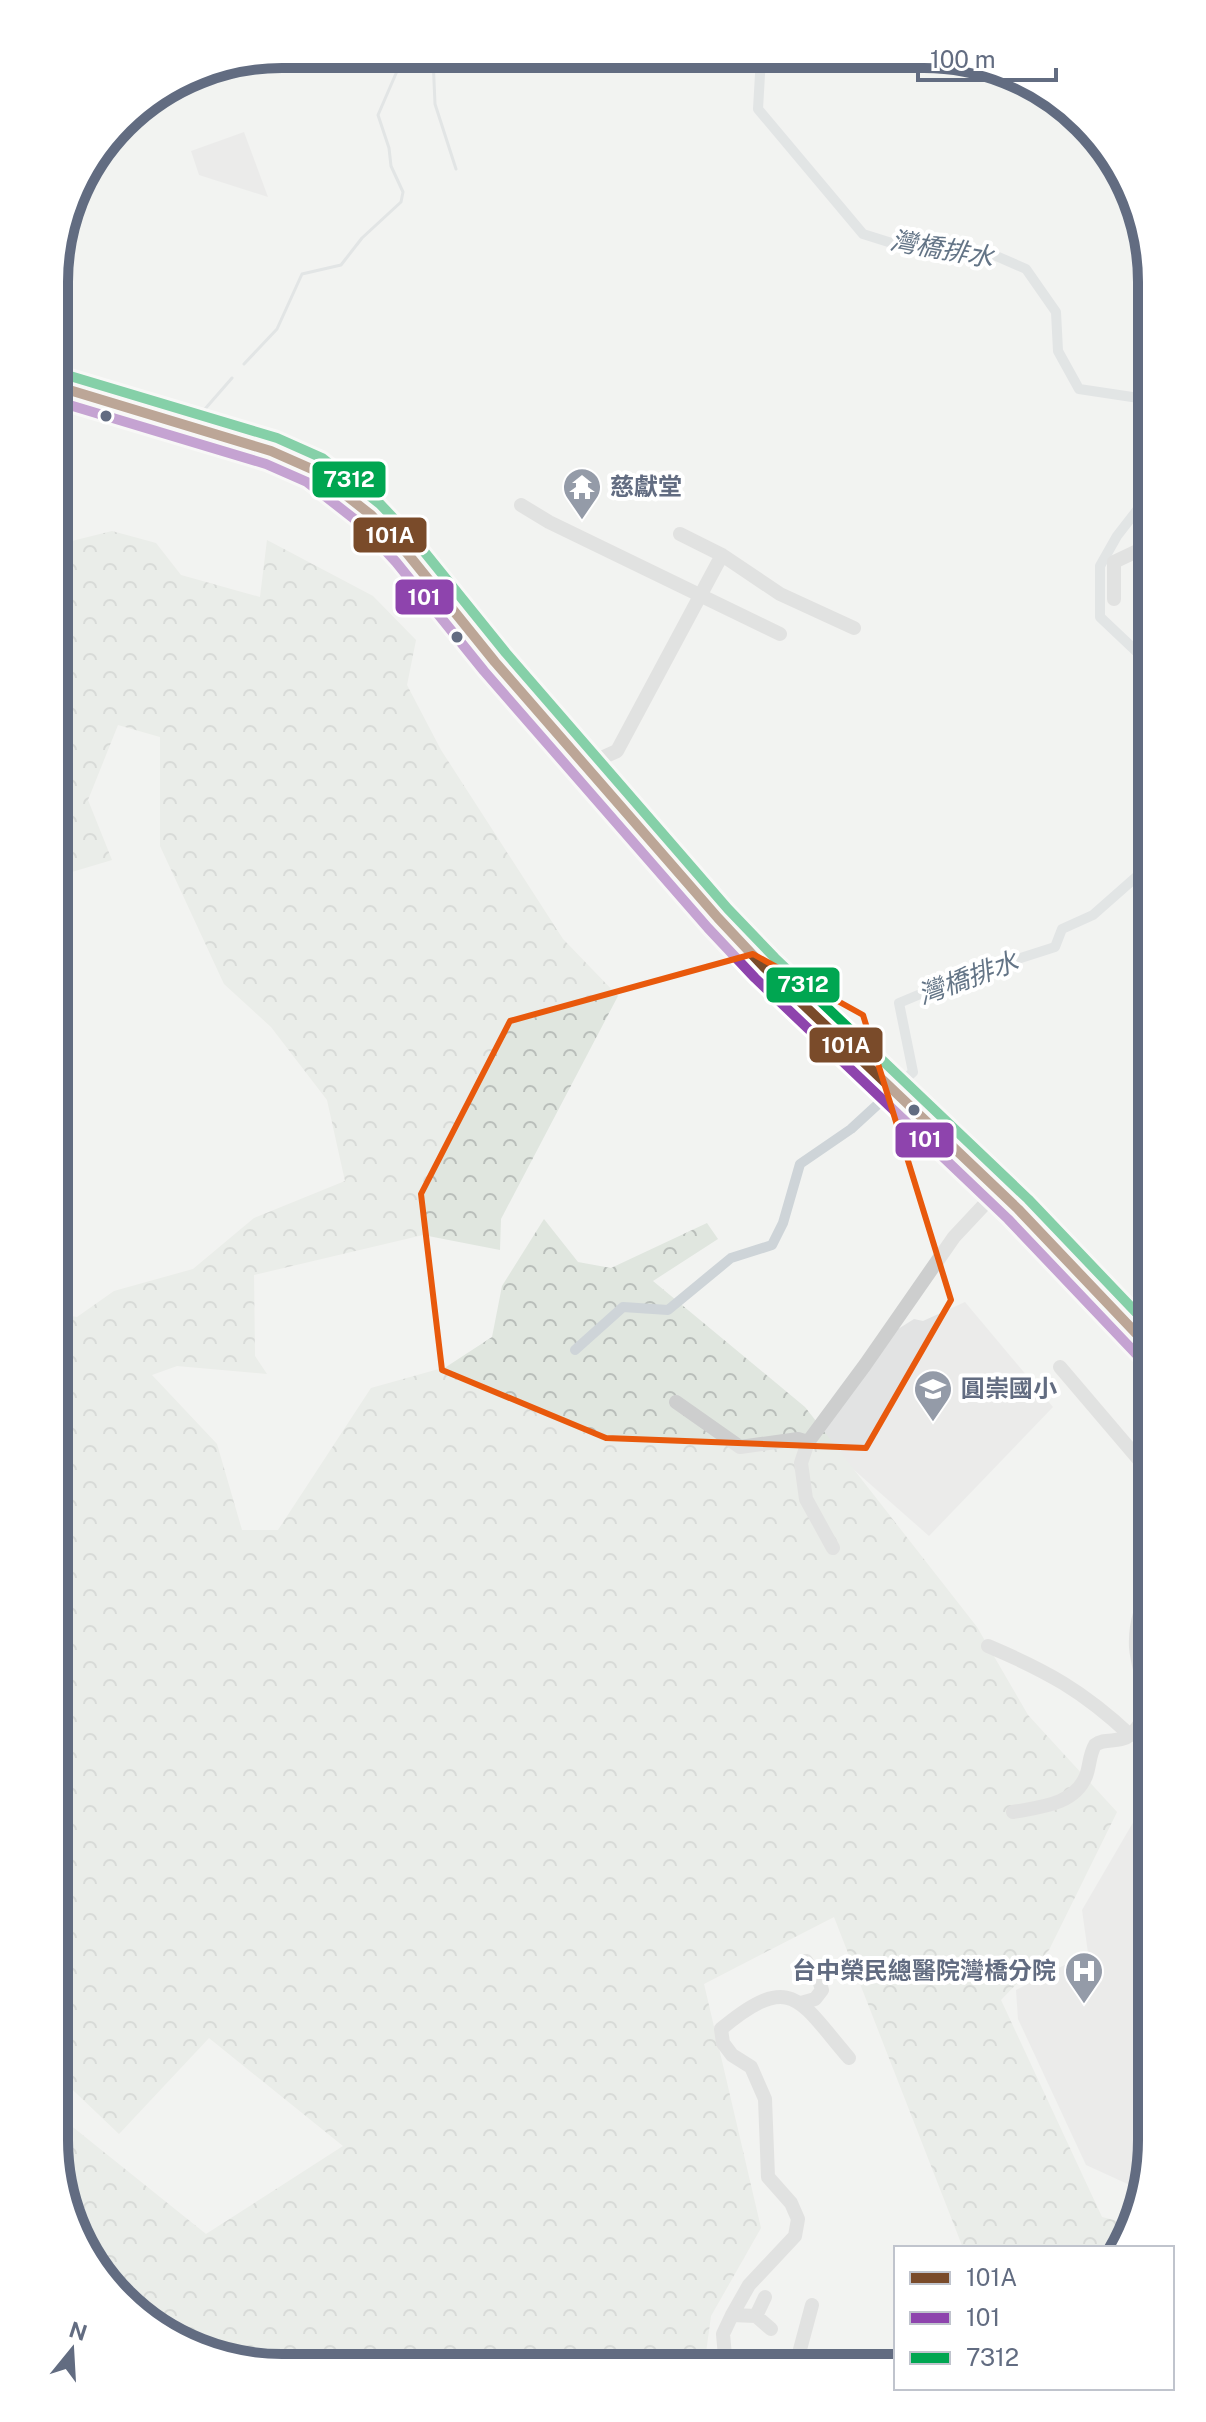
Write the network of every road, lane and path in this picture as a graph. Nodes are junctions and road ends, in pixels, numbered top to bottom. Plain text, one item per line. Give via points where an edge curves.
1 (68, 390) edge
2 (521, 505) dead end
3 (680, 534) dead end
4 (1138, 551) edge
5 (722, 555) junction
6 (701, 594) junction
7 (1114, 599) dead end
8 (854, 628) dead end
9 (780, 634) dead end
10 (586, 765) junction
11 (998, 1190) junction
12 (1138, 1335) edge
13 (1060, 1367) dead end
14 (676, 1402) dead end
15 (808, 1442) junction
16 (1138, 1459) edge
17 (833, 1548) dead end
18 (1138, 1619) edge
19 (988, 1646) dead end
20 (1138, 1657) edge
21 (1138, 1726) edge
22 (1130, 1735) junction
23 (1013, 1812) dead end
24 (806, 1961) dead end
25 (801, 2003) junction
26 (849, 2058) dead end
27 (765, 2297) dead end
28 (812, 2305) dead end
29 (732, 2315) junction
30 (756, 2316) junction
31 (771, 2329) dead end
32 (725, 2354) edge
33 (799, 2354) edge

1 - 10 main road via 271,451 314,470 371,515 407,553
2 - 6 street
3 - 5 street
4 - 7 street via 1114,562
5 - 6 street
5 - 8 street via 780,594
6 - 9 street
6 - 10 street via 617,751
10 - 11 main road via 765,968
11 - 12 main road
11 - 15 street via 954,1237
13 - 16 street
14 - 15 street via 740,1447
15 - 17 street via 801,1463 806,1499
18 - 20 street
19 - 22 street via 1064,1682
21 - 22 street
22 - 23 street via 1095,1745 1076,1792 1050,1806
24 - 25 street via 822,1990
25 - 26 street
25 - 29 street via 779,1995 763,2000 721,2029 723,2043 751,2067 765,2099 768,2177 798,2219 795,2236 749,2285
27 - 30 street
28 - 33 street
29 - 30 street
29 - 32 street via 723,2334
30 - 31 street

